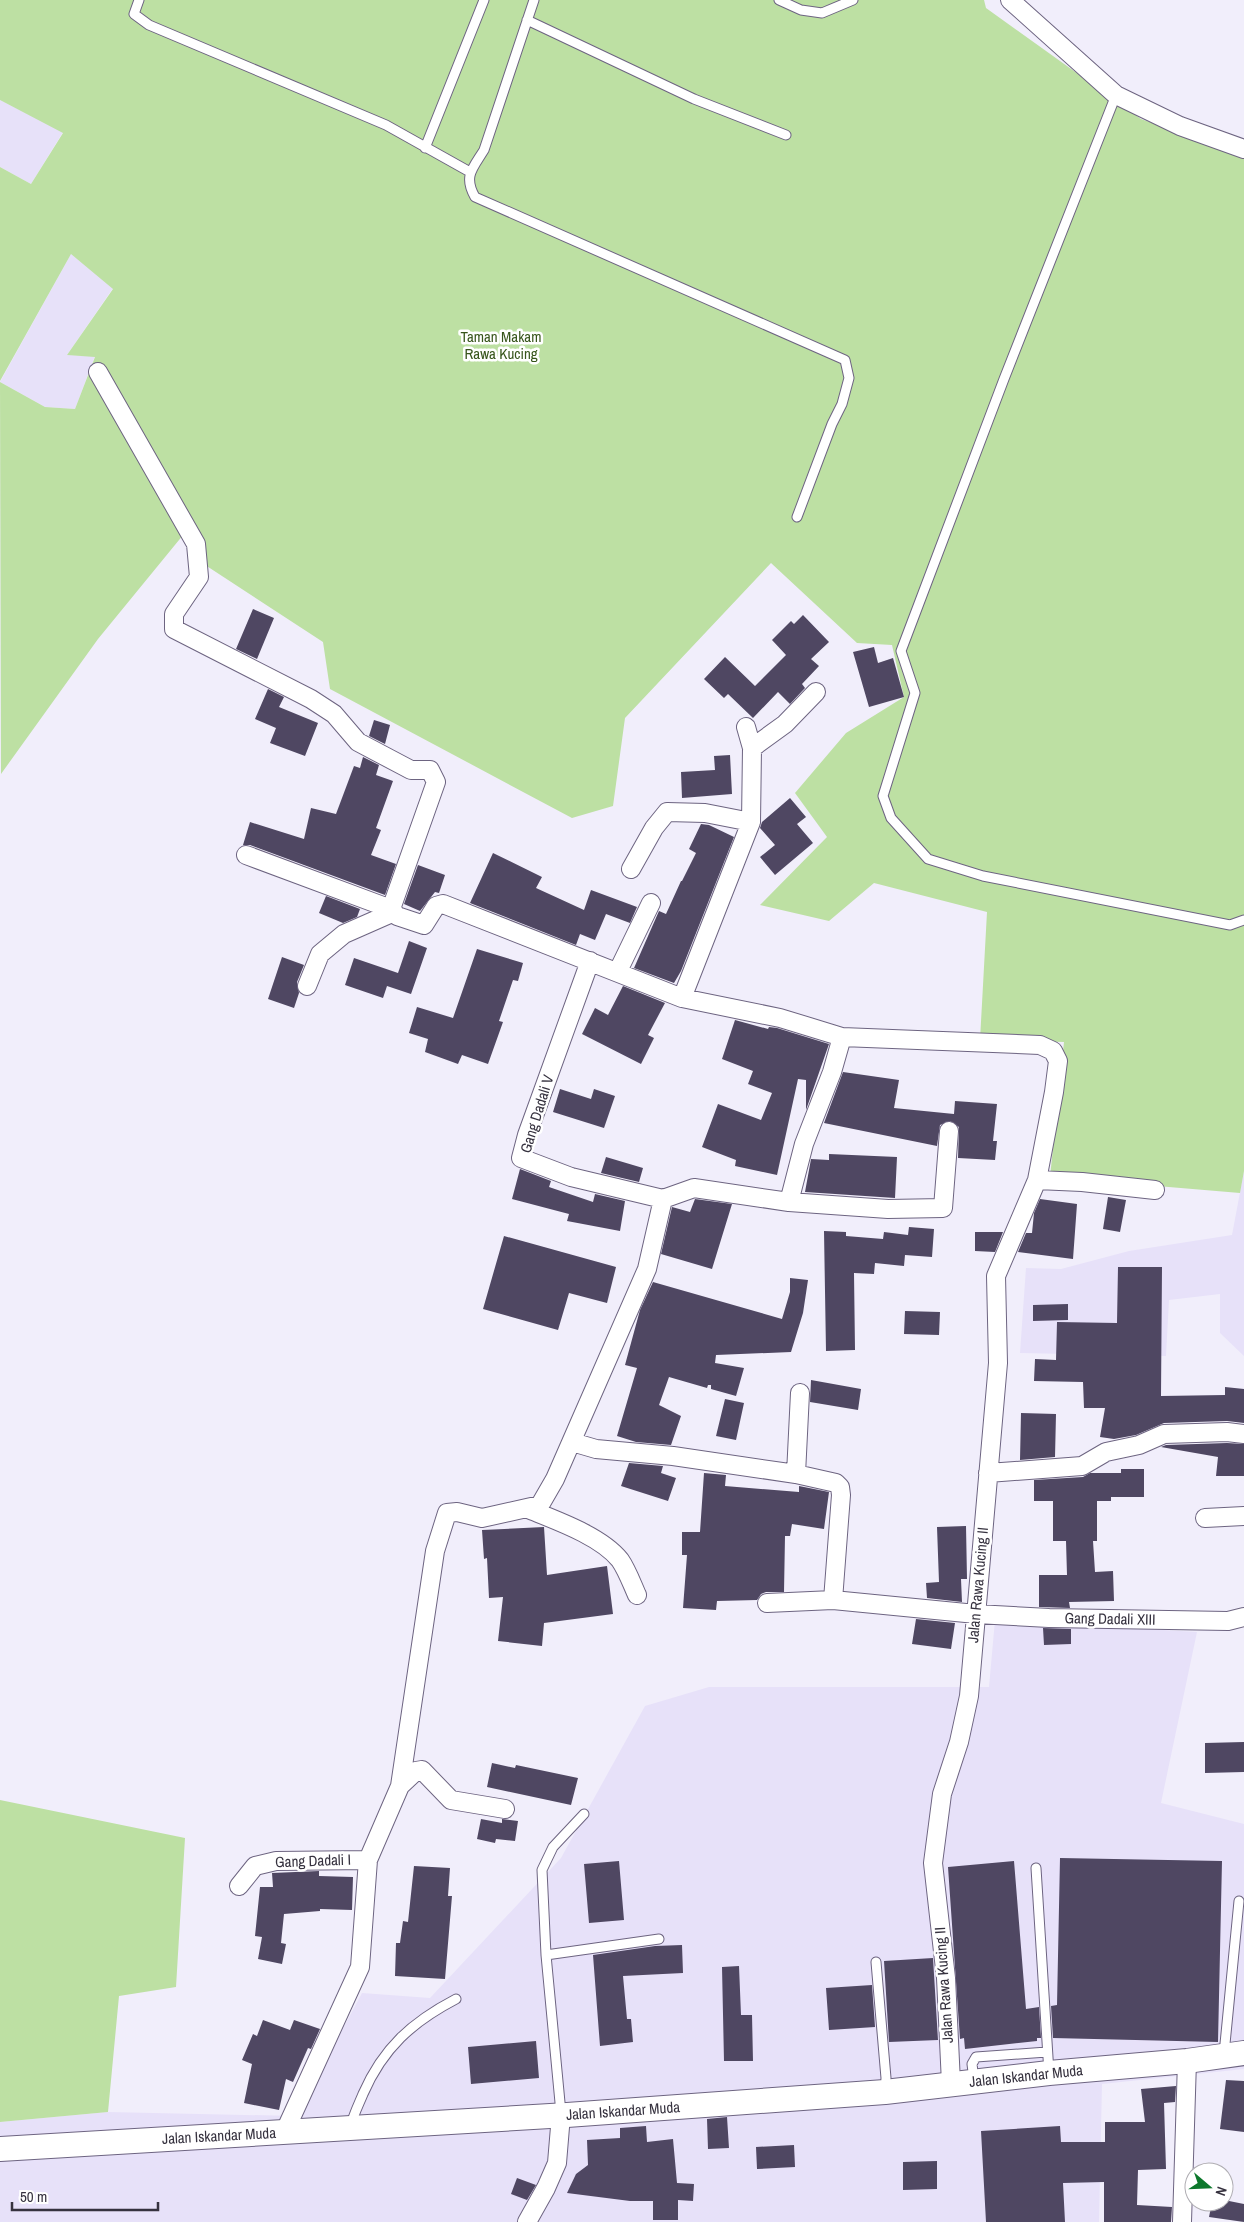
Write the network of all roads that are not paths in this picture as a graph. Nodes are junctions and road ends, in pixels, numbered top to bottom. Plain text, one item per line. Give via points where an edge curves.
1 (138, 0) edge
2 (484, 0) edge
3 (534, 0) edge
4 (779, 0) edge
5 (852, 0) edge
6 (1010, 0) edge
7 (528, 20) junction
8 (1116, 95) junction
9 (786, 135) dead end
10 (425, 148) junction
11 (1244, 150) edge
12 (470, 172) junction
13 (98, 372) dead end
14 (797, 517) dead end
15 (816, 692) dead end
16 (746, 727) dead end
17 (752, 748) junction
18 (751, 822) junction
19 (246, 855) dead end
20 (631, 869) dead end
21 (651, 903) dead end
22 (392, 911) junction
23 (1244, 920) edge
24 (590, 961) junction
25 (618, 971) junction
26 (307, 986) dead end
27 (682, 998) junction
28 (842, 1037) junction
29 (949, 1131) dead end
30 (1037, 1180) junction
31 (1156, 1190) dead end
32 (662, 1200) junction
33 (789, 1202) junction
34 (800, 1393) dead end
35 (1244, 1434) edge
36 (572, 1442) junction
37 (988, 1473) junction
38 (796, 1474) junction
39 (528, 1509) junction
40 (1244, 1516) edge
41 (1205, 1518) dead end
42 (637, 1595) dead end
43 (833, 1600) junction
44 (767, 1603) dead end
45 (976, 1614) junction
46 (1244, 1617) edge
47 (400, 1786) junction
48 (505, 1809) dead end
49 (584, 1814) dead end
50 (368, 1860) junction
51 (1036, 1868) dead end
52 (239, 1886) dead end
53 (1239, 1901) dead end
54 (659, 1939) dead end
55 (546, 1955) junction
56 (876, 1962) dead end
57 (456, 1999) dead end
58 (1234, 2055) edge
59 (1187, 2061) junction
60 (1048, 2062) junction
61 (962, 2082) junction
62 (885, 2092) junction
63 (561, 2115) junction
64 (351, 2126) junction
65 (285, 2132) junction
66 (0, 2149) edge
67 (527, 2222) edge
68 (1182, 2222) edge

1 - 10 lane via 134,14 149,26 386,125
2 - 10 lane
3 - 7 lane
4 - 5 lane via 801,10 822,13
6 - 8 street
7 - 9 lane via 694,99
7 - 12 lane via 484,150
8 - 11 street via 1180,126
8 - 23 lane via 902,651 916,693 883,796 891,818 928,859 983,876 1230,925
10 - 12 lane
12 - 14 lane via 469,185 475,196 845,360 848,378 842,404
13 - 22 street via 196,544 199,577 174,614 174,629 311,699 334,714 358,742 411,770 430,770 436,782
15 - 17 street via 785,724
16 - 17 street
17 - 18 street
18 - 20 street via 705,813 668,812 654,828
18 - 27 street
19 - 22 street
21 - 25 street
22 - 24 street, Jalan Rawa Kucing II via 424,926 436,906 443,904
22 - 26 street via 344,934 320,954
24 - 25 street, Jalan Rawa Kucing II
24 - 32 street, Gang Dadali V via 521,1158 571,1176
25 - 27 street, Jalan Rawa Kucing II
27 - 28 street, Jalan Rawa Kucing II via 780,1018
28 - 30 street, Jalan Rawa Kucing II via 1040,1045 1053,1051 1058,1062
28 - 33 street via 804,1144
29 - 33 street via 943,1208 888,1209
30 - 31 street
30 - 37 street, Jalan Rawa Kucing II via 996,1276 998,1363
32 - 33 street via 694,1188
32 - 36 street via 647,1269
34 - 38 street
35 - 37 street via 1164,1434 1139,1446 1106,1452 1082,1466
36 - 38 street via 596,1450 673,1456
36 - 39 street via 540,1504
37 - 45 street, Jalan Rawa Kucing II
38 - 43 street via 829,1480 840,1487
39 - 42 street via 580,1532 602,1546 619,1560
39 - 47 street via 482,1518 447,1513 435,1551
40 - 41 street
43 - 44 street, Gang Dadali XIII
43 - 45 street, Gang Dadali XIII
45 - 46 street, Gang Dadali XIII via 1228,1621
45 - 61 street, Jalan Rawa Kucing II via 969,1696 959,1742 942,1794 933,1863
47 - 48 street via 416,1771 422,1770 451,1800
47 - 50 street
49 - 55 lane via 553,1847 542,1870
50 - 52 street, Gang Dadali I via 276,1861 255,1866
50 - 65 street via 360,1967
51 - 60 lane
53 - 58 lane
54 - 55 lane
55 - 63 lane
56 - 62 lane
57 - 64 lane via 431,2012 387,2051 368,2082
58 - 59 street, Jalan Iskandar Muda
59 - 60 street, Jalan Iskandar Muda
59 - 68 street
60 - 61 street, Jalan Iskandar Muda
61 - 62 street, Jalan Iskandar Muda
62 - 63 street, Jalan Iskandar Muda
63 - 64 street, Jalan Iskandar Muda
63 - 67 street via 557,2162
64 - 65 street, Jalan Iskandar Muda
65 - 66 street, Jalan Iskandar Muda

